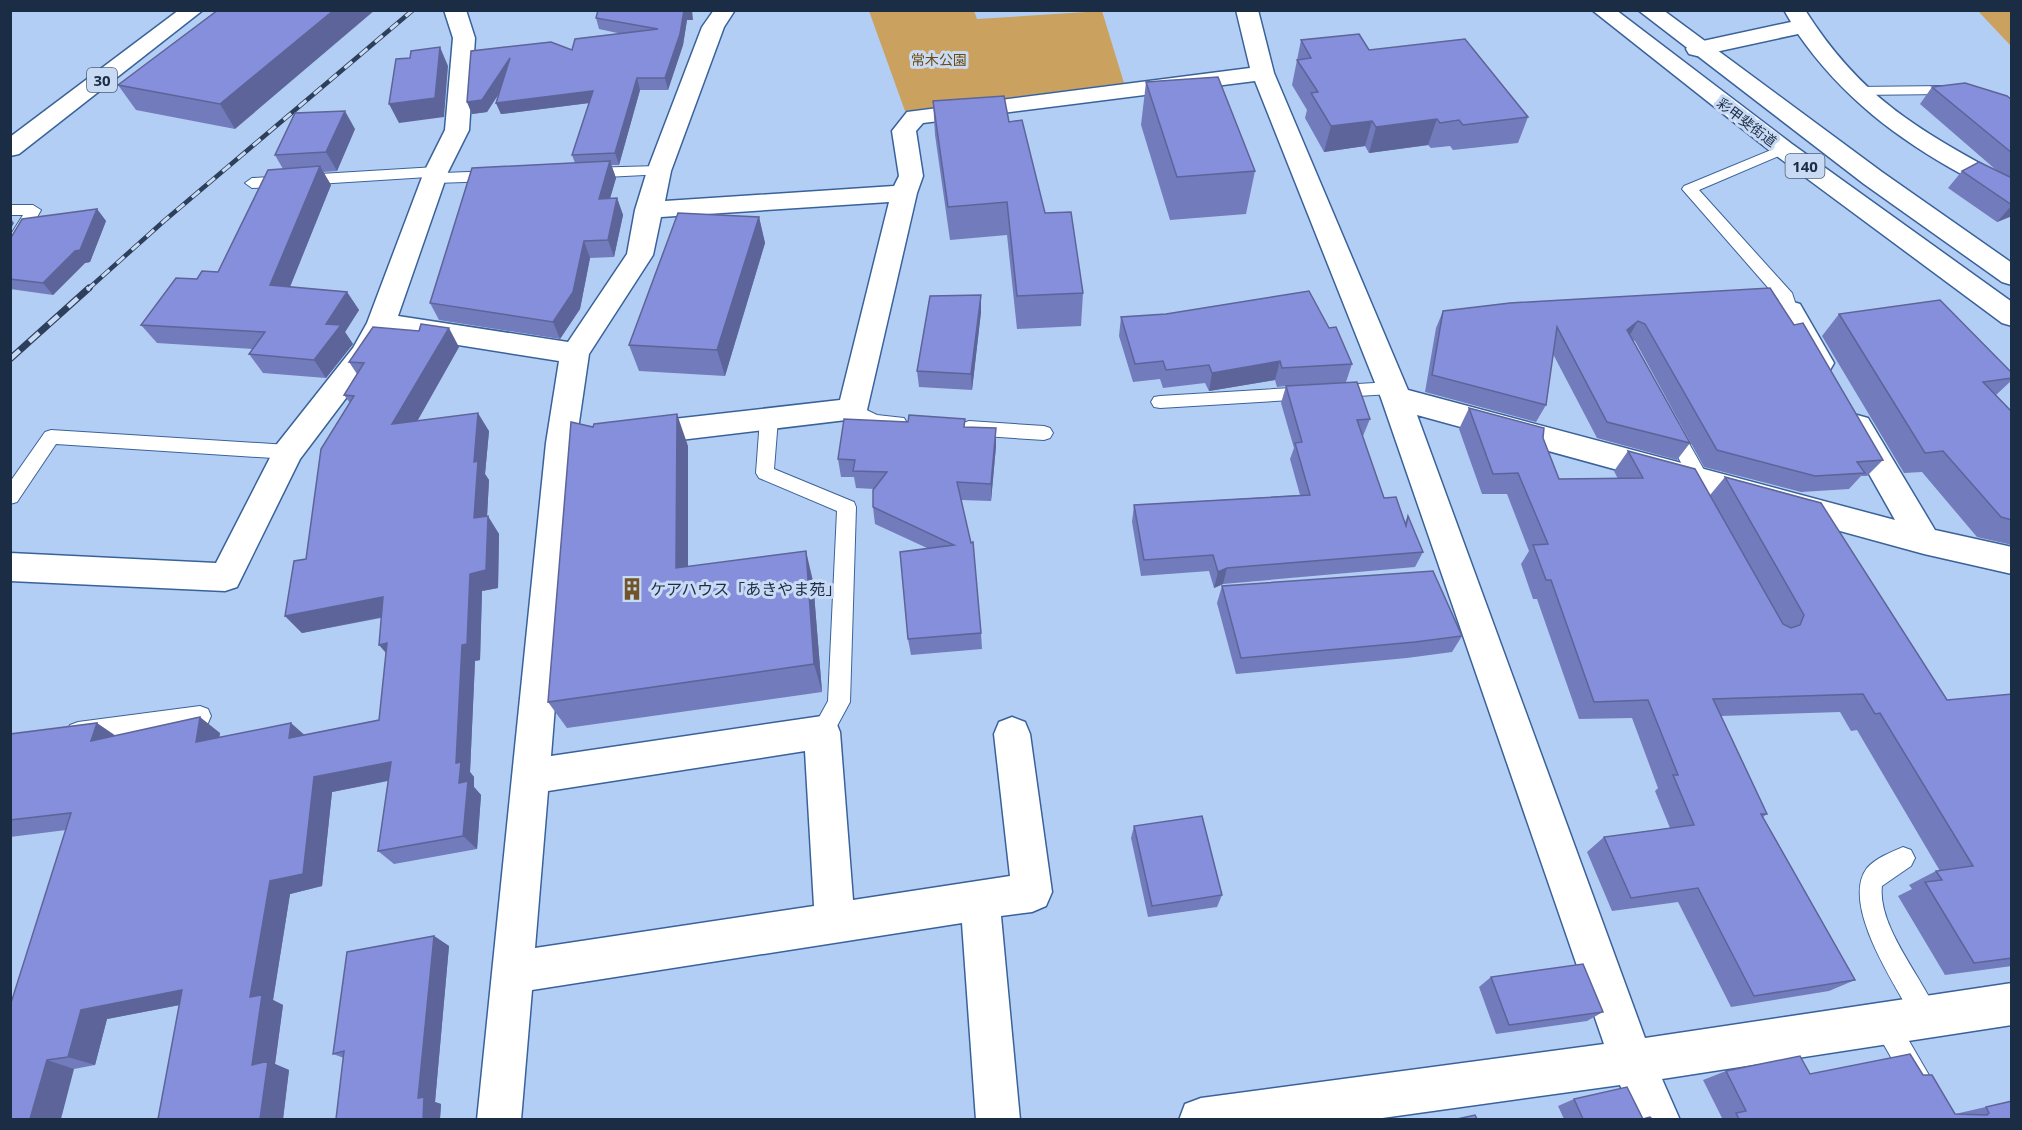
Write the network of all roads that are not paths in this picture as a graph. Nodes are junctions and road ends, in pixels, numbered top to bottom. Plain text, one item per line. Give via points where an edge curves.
1 (193, 10) edge
2 (455, 10) edge
3 (725, 10) edge
4 (1247, 10) edge
5 (1602, 10) edge
6 (1648, 10) edge
7 (1799, 18) edge
8 (1697, 49) junction
9 (1263, 73) junction
10 (1857, 91) junction
11 (1965, 94) edge
12 (10, 149) edge
13 (1783, 149) junction
14 (659, 171) junction
15 (576, 173) edge
16 (436, 175) junction
17 (506, 176) edge
18 (252, 183) dead end
19 (2012, 192) edge
20 (904, 193) junction
21 (10, 210) edge
22 (648, 210) junction
23 (10, 251) edge
24 (2012, 276) edge
25 (1790, 312) joint
26 (2012, 316) edge
27 (381, 323) junction
28 (575, 353) junction
29 (1394, 393) junction
30 (1160, 402) dead end
31 (1661, 409) edge
32 (852, 410) junction
33 (769, 419) junction
34 (920, 424) edge
35 (954, 427) edge
36 (1044, 433) dead end
37 (619, 436) edge
38 (288, 452) junction
39 (1695, 486) junction
40 (10, 497) edge
41 (1924, 541) junction
42 (2012, 561) edge
43 (10, 567) edge
44 (200, 716) edge
45 (822, 732) junction
46 (58, 734) edge
47 (1012, 734) dead end
48 (530, 776) junction
49 (1903, 858) dead end
50 (980, 901) junction
51 (835, 922) junction
52 (512, 972) junction
53 (2012, 1004) edge
54 (1927, 1017) junction
55 (1885, 1024) junction
56 (1632, 1062) junction
57 (1295, 1113) edge
58 (499, 1119) edge
59 (998, 1119) edge
60 (1201, 1119) edge
61 (1658, 1119) edge
62 (1941, 1119) edge

1 - 12 main road, 30
2 - 16 main road via 464,38 457,130
3 - 14 main road via 713,27
4 - 9 main road
5 - 13 main road, 彩甲斐街道 / 140
6 - 8 main road, 彩甲斐街道 / 140
7 - 8 main road
7 - 10 main road via 1823,54
8 - 24 main road, 彩甲斐街道 / 140
9 - 20 main road via 915,117 904,131 911,176
9 - 29 main road
10 - 11 lane via 1944,90
10 - 19 main road via 1906,131
13 - 25 lane via 1689,189 1786,297
13 - 26 main road, 彩甲斐街道 / 140
14 - 15 lane
14 - 22 main road
16 - 17 lane
16 - 18 lane
16 - 27 main road
20 - 22 main road
20 - 32 main road
21 - 23 lane via 33,210
22 - 28 main road via 640,255
25 - 41 main road
27 - 28 main road
27 - 38 main road via 364,354
28 - 48 main road via 573,442
29 - 30 lane
29 - 39 main road
29 - 56 main road via 1446,575
31 - 39 lane
32 - 33 main road
32 - 34 lane via 874,421
33 - 37 main road
33 - 45 lane via 765,473 847,507 839,702
35 - 36 lane
38 - 40 lane via 51,437
38 - 43 main road via 225,577
39 - 41 main road
41 - 42 main road
44 - 46 lane
45 - 48 main road
45 - 51 main road
47 - 50 main road via 1032,892
48 - 52 main road
49 - 54 lane via 1880,871 1870,889 1879,929
50 - 51 main road
50 - 59 main road
51 - 52 main road
52 - 58 main road
53 - 54 main road
54 - 55 main road
55 - 56 main road
55 - 62 lane
56 - 57 main road
56 - 61 main road
57 - 60 main road

